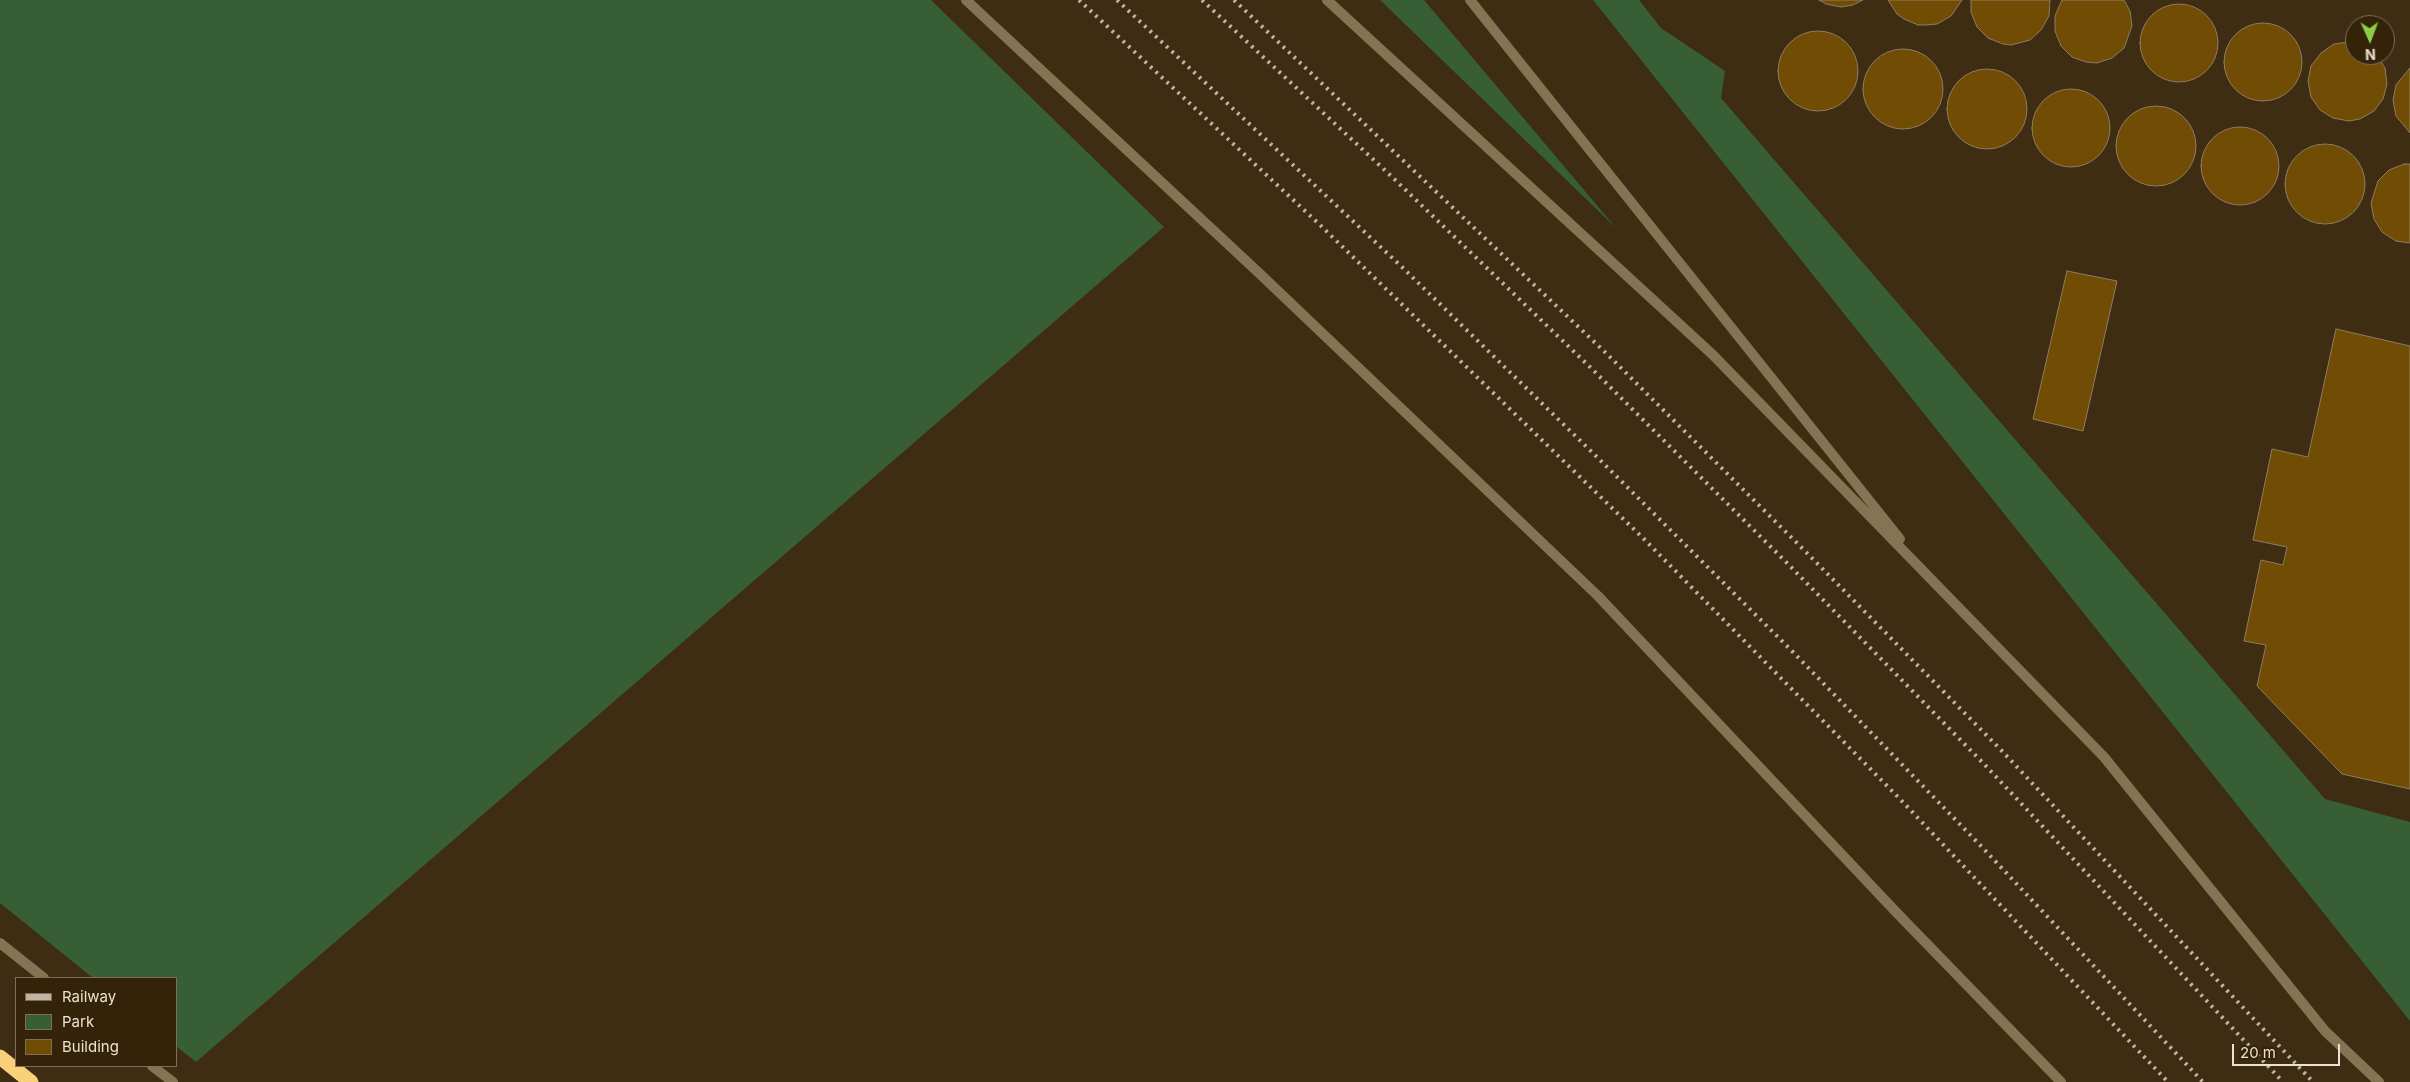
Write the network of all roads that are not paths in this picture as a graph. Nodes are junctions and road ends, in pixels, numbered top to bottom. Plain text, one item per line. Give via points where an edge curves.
1 (966, 0) edge
2 (1327, 0) edge
3 (1470, 0) edge
4 (1935, 584) junction
5 (0, 943) edge
6 (43, 977) edge
7 (0, 1057) edge
8 (153, 1067) edge
9 (31, 1082) edge
10 (173, 1082) edge
11 (2061, 1082) edge
12 (2379, 1082) edge

1 - 11 lane via 1252,266 1598,596
2 - 4 lane via 1713,355
3 - 4 lane
4 - 12 lane via 2104,757 2325,1031
5 - 6 lane
7 - 9 highway
8 - 10 lane

